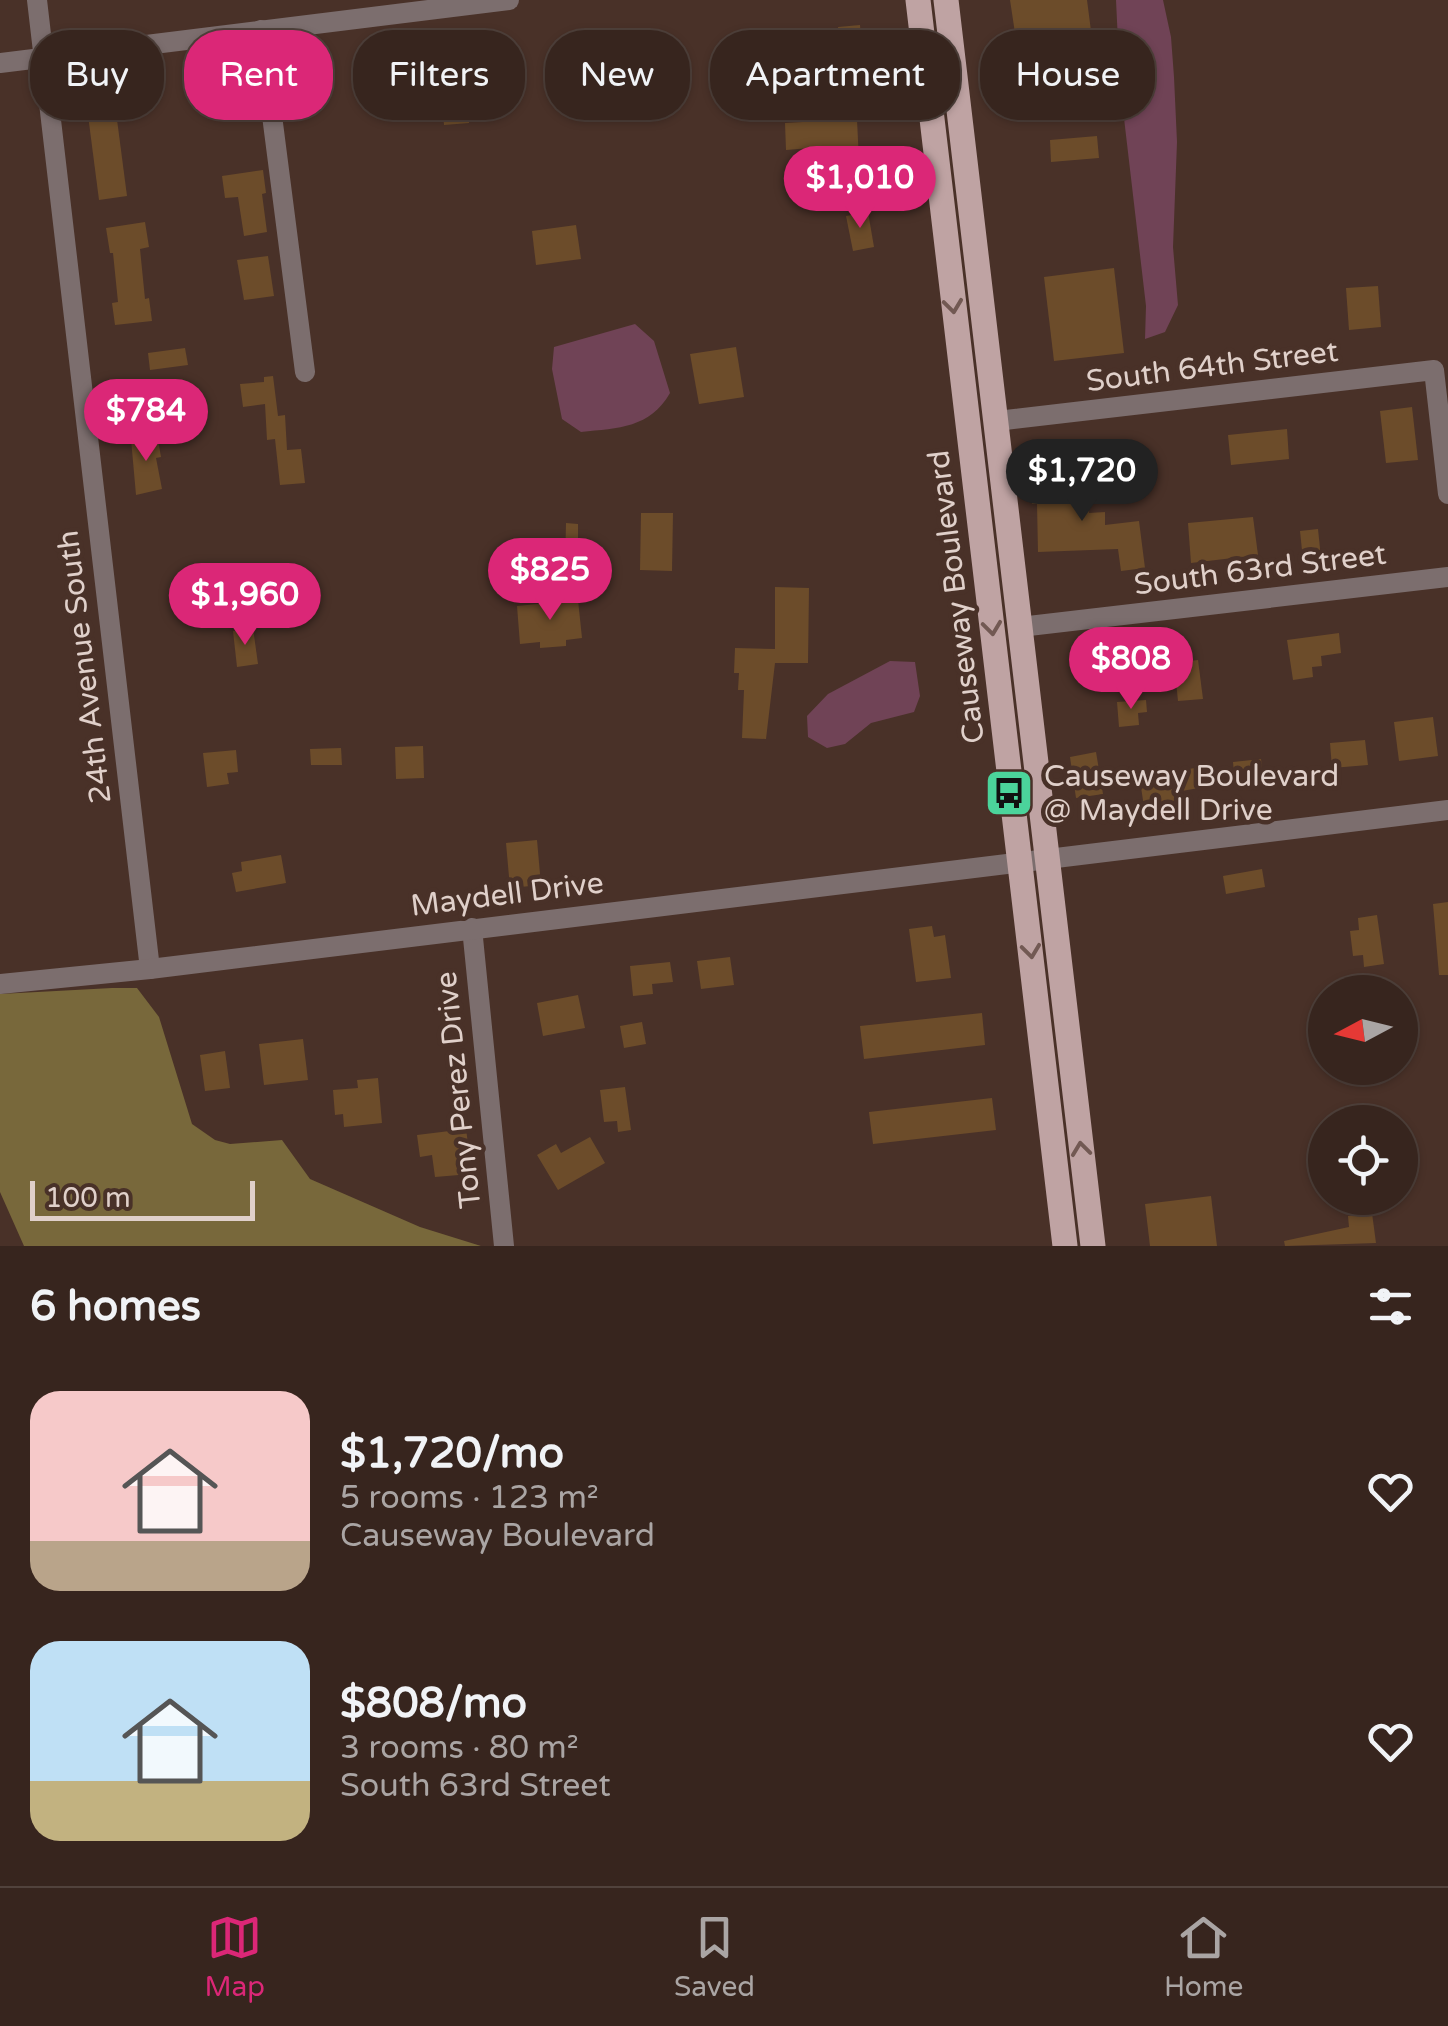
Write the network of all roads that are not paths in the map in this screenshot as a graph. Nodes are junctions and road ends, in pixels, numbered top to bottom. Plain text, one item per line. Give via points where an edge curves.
1 (37, 0) edge
2 (509, 0) edge
3 (918, 0) edge
4 (946, 0) edge
5 (40, 30) edge
6 (261, 30) edge
7 (30, 59) edge
8 (0, 63) edge
9 (49, 120) edge
10 (273, 120) edge
11 (934, 141) junction
12 (976, 260) junction
13 (305, 372) dead end
14 (997, 421) junction
15 (1448, 494) edge
16 (1448, 577) edge
17 (1020, 627) junction
18 (1448, 810) edge
19 (1046, 856) junction
20 (1020, 860) junction
21 (472, 928) junction
22 (150, 969) junction
23 (0, 984) edge
24 (504, 1246) edge
25 (1066, 1246) edge
26 (1092, 1246) edge

1 - 5 street, 24th Avenue South
2 - 6 street
3 - 11 main road, Causeway Boulevard
4 - 12 main road, Causeway Boulevard
7 - 8 street
9 - 22 street, 24th Avenue South
10 - 13 street
11 - 12 main road via 952,177 960,242
11 -> 20 main road, Causeway Boulevard
12 - 14 main road, Causeway Boulevard
14 - 15 street, South 64th Street via 1434,370
14 - 17 main road, Causeway Boulevard
16 - 17 street, South 63rd Street
17 - 19 main road, Causeway Boulevard
18 - 19 street
19 - 20 street, Maydell Drive
26 -> 19 main road, Causeway Boulevard
20 - 21 street, Maydell Drive
20 -> 25 main road, Causeway Boulevard
21 - 22 street, Maydell Drive
21 - 24 street, Tony Perez Drive
22 - 23 street, Maydell Drive

